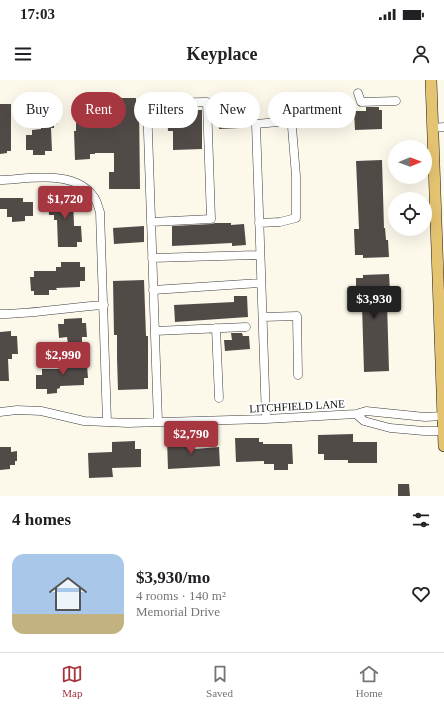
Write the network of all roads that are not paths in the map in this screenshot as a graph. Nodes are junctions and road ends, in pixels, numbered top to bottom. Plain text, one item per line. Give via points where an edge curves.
1 (431, 80) edge
2 (358, 93) dead end
3 (396, 101) dead end
4 (444, 127) edge
5 (432, 128) junction
6 (0, 180) edge
7 (151, 222) junction
8 (259, 223) junction
9 (440, 224) edge
10 (260, 255) junction
11 (152, 258) junction
12 (261, 283) junction
13 (153, 290) junction
14 (441, 294) edge
15 (104, 305) junction
16 (0, 314) edge
17 (262, 317) junction
18 (442, 325) edge
19 (246, 327) dead end
20 (216, 328) junction
21 (155, 331) junction
22 (298, 375) dead end
23 (443, 395) edge
24 (219, 398) dead end
25 (0, 412) edge
26 (356, 414) junction
27 (443, 416) junction
28 (266, 419) junction
29 (107, 422) junction
30 (158, 422) junction
31 (444, 431) edge
32 (444, 446) edge

1 - 5 main road
2 - 3 street via 362,102
4 - 5 street
5 - 9 main road
6 - 15 street via 60,178 86,188 95,198 100,212
7 - 7 street via 146,103 207,102 211,219
7 - 11 street
8 - 8 street via 256,124 289,121 292,128 296,176 296,218
8 - 10 street
9 - 14 main road
10 - 11 street
10 - 12 street
11 - 13 street
12 - 13 street
12 - 17 street
13 - 21 street
14 - 18 main road
15 - 16 street
15 - 29 street
17 - 22 street via 297,316
17 - 28 street
18 - 23 main road
19 - 20 street
20 - 21 street
20 - 24 street
21 - 30 street
23 - 27 main road
25 - 29 street, LITCHFIELD LANE via 41,411 84,421
26 - 27 street, LITCHFIELD LANE via 366,411
26 - 28 street, LITCHFIELD LANE
26 - 31 street, LITCHFIELD LANE via 364,421 390,428
27 - 31 main road
28 - 30 street, LITCHFIELD LANE
29 - 30 street, LITCHFIELD LANE
31 - 32 main road

